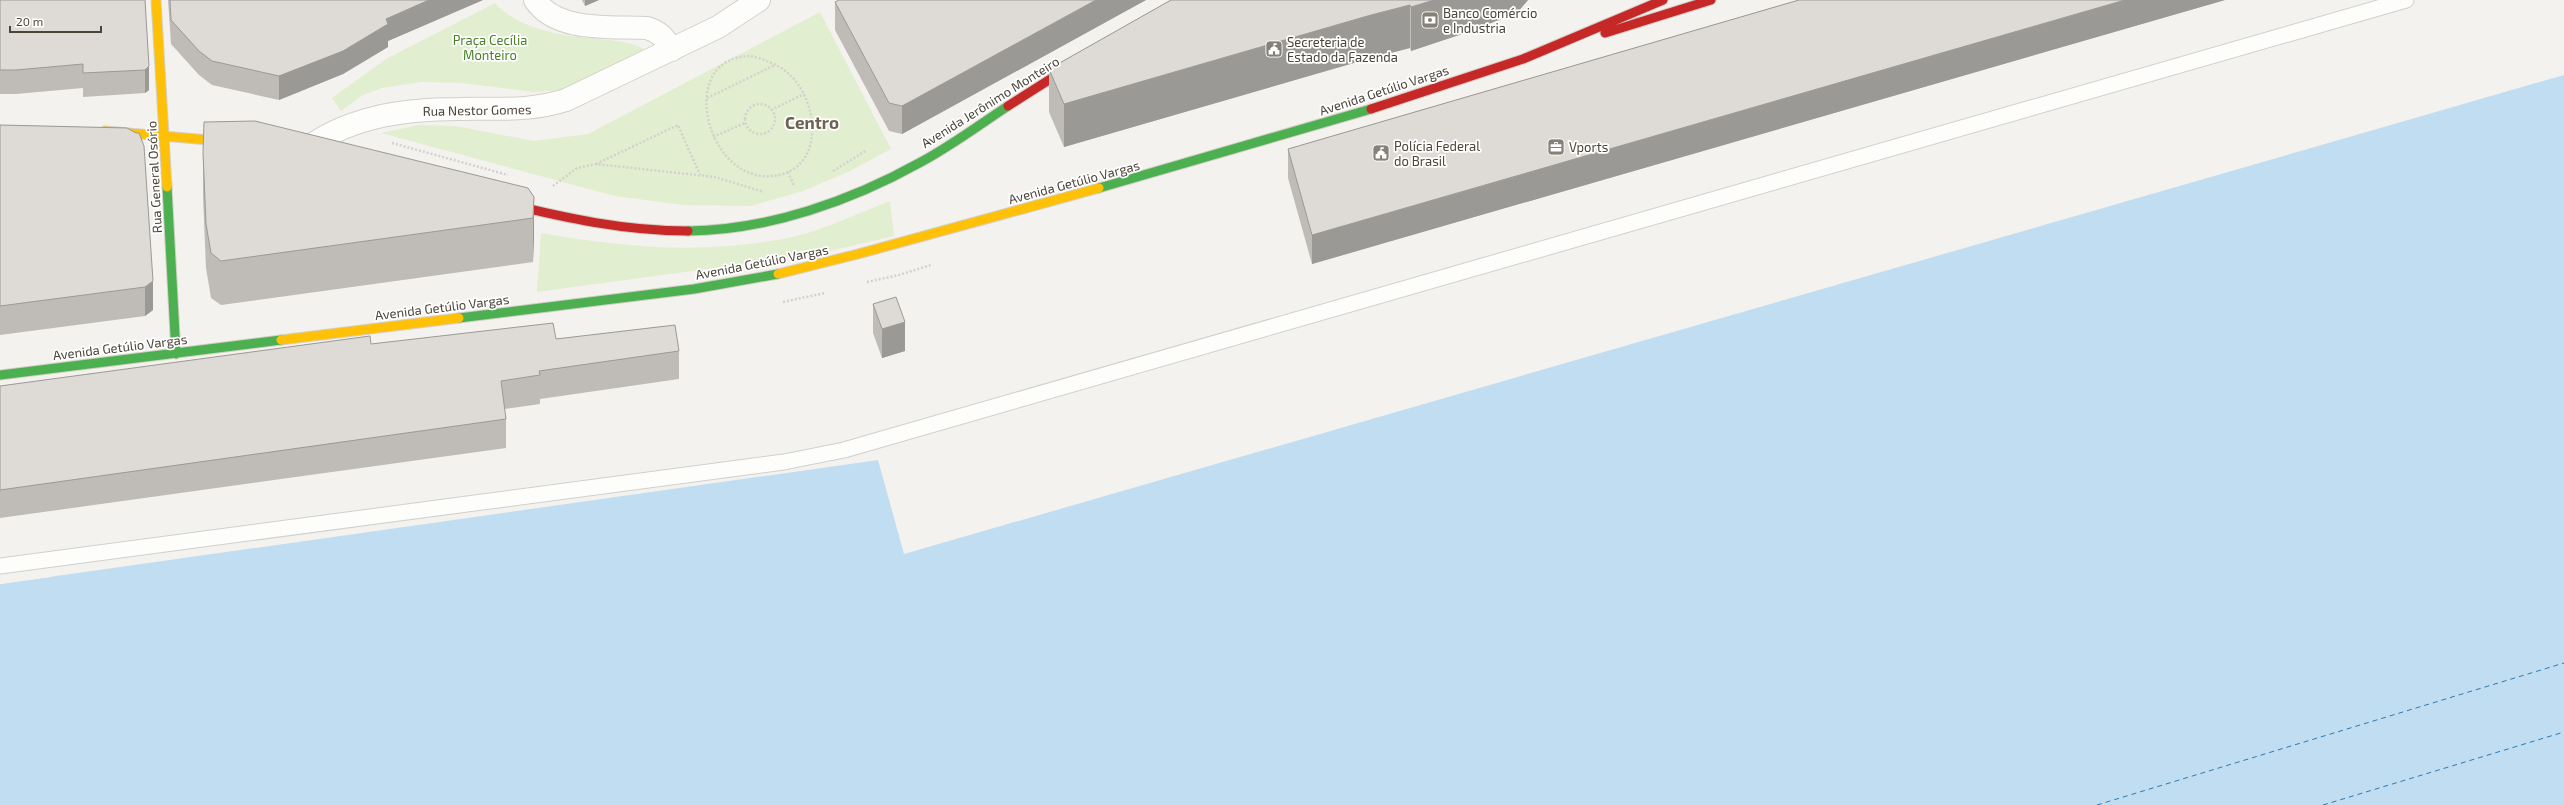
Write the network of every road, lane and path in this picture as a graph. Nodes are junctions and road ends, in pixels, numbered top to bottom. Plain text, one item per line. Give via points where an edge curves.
1 (156, 0) edge
2 (535, 0) edge
3 (758, 0) edge
4 (1663, 0) edge
5 (1711, 0) edge
6 (2406, 0) edge
7 (672, 50) junction
8 (1082, 59) edge
9 (775, 65) junction
10 (1505, 65) junction
11 (804, 94) junction
12 (707, 98) junction
13 (771, 110) junction
14 (746, 123) junction
15 (98, 131) edge
16 (165, 135) junction
17 (713, 137) junction
18 (385, 141) dead end
19 (240, 144) edge
20 (867, 150) dead end
21 (301, 155) edge
22 (596, 164) junction
23 (788, 172) junction
24 (829, 173) dead end
25 (700, 175) junction
26 (514, 176) dead end
27 (799, 184) dead end
28 (545, 185) dead end
29 (794, 186) junction
30 (552, 187) junction
31 (560, 188) dead end
32 (788, 188) dead end
33 (762, 196) dead end
34 (493, 201) edge
35 (176, 354) junction
36 (0, 375) edge
37 (0, 566) edge

1 - 16 main road, Rua General Osório
2 - 7 street via 549,14 576,24 647,28 656,31 665,38
3 - 7 street, Rua Nestor Gomes via 718,27
4 - 10 main road
5 - 10 main road
6 - 37 lane via 844,450 776,463
7 - 21 street, Rua Nestor Gomes via 566,100 541,108 398,112 339,128 318,138
8 - 34 main road, Avenida Jerônimo Monteiro via 921,162 876,184 810,209 738,227 661,231 618,227
9 - 11 path via 790,74
9 - 12 path
9 - 12 path via 751,56 730,59 716,70
10 - 35 main road, Avenida Getúlio Vargas via 1237,151 804,269 710,287
11 - 13 path
11 - 23 path via 811,113 812,133 806,154 801,162
12 - 17 path via 708,122
13 - 14 path via 767,106 755,105 747,111
13 - 14 path via 774,121 769,130 763,133 752,132
14 - 17 path
15 - 16 main road
16 - 19 main road
16 - 35 main road, Rua General Osório
17 - 23 path via 730,160 747,171 769,175
18 - 26 path
20 - 24 path
22 - 25 path
22 - 25 path via 678,125
22 - 30 path via 577,168
23 - 29 path
25 - 33 path via 732,180 768,194
27 - 29 path
28 - 30 path
29 - 32 path
30 - 31 path
35 - 36 main road, Avenida Getúlio Vargas

